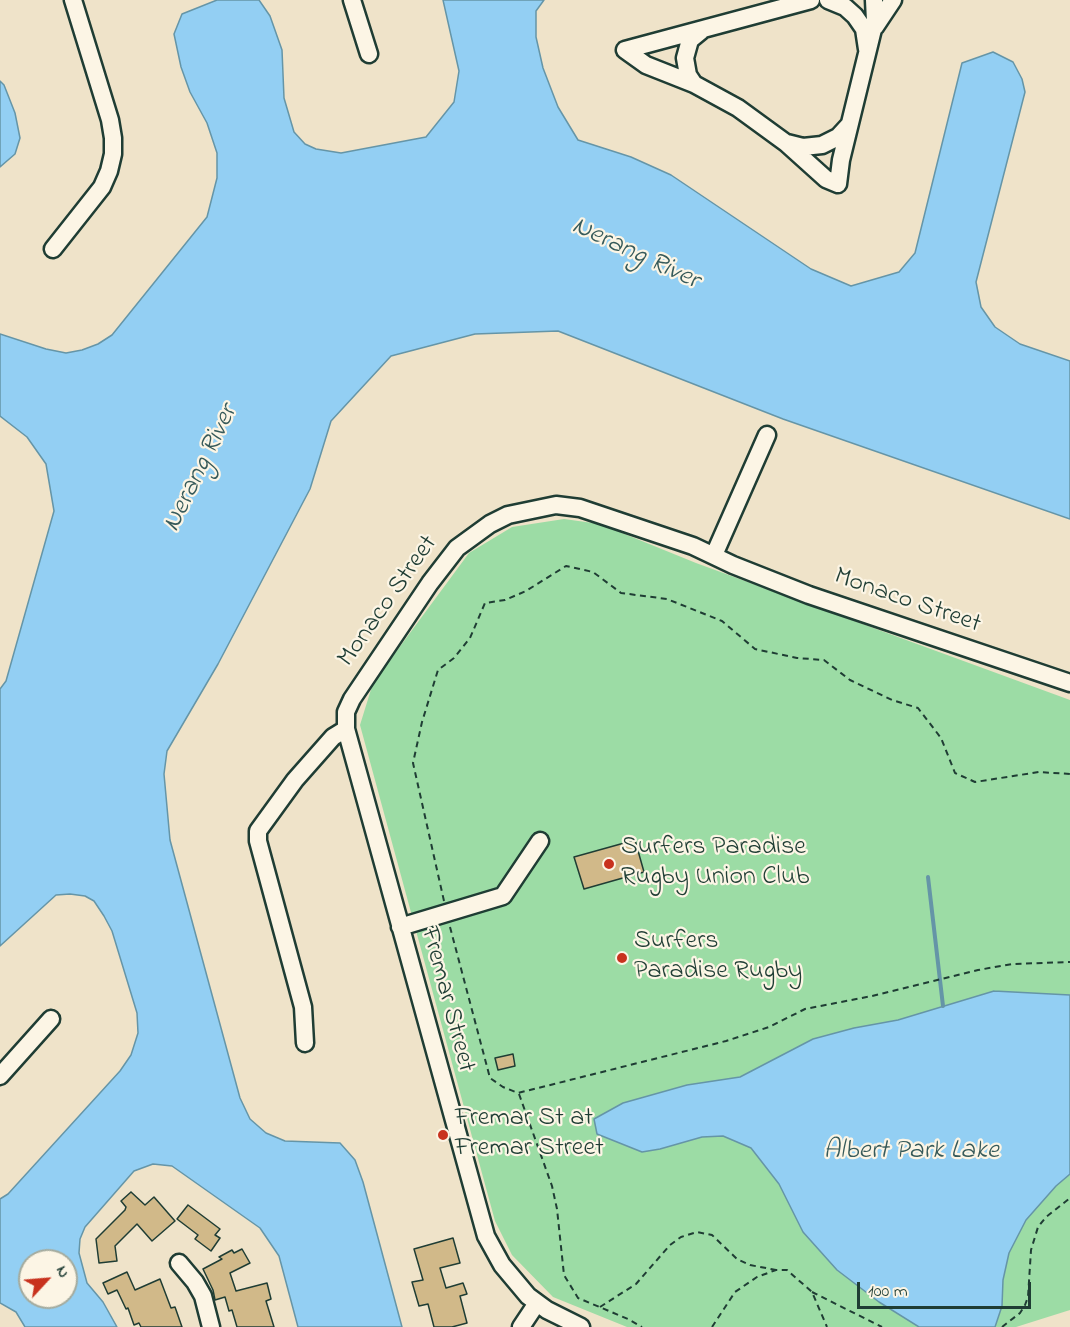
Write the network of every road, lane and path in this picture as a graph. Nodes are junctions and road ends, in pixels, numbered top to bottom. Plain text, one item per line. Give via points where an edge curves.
1 (73, 0) edge
2 (352, 0) edge
3 (811, 0) edge
4 (828, 0) edge
5 (874, 0) edge
6 (893, 0) edge
7 (704, 30) junction
8 (872, 34) junction
9 (369, 54) dead end
10 (866, 55) junction
11 (694, 84) junction
12 (851, 119) junction
13 (786, 143) junction
14 (52, 249) dead end
15 (767, 435) dead end
16 (714, 555) junction
17 (1070, 683) edge
18 (346, 729) junction
19 (1070, 774) edge
20 (540, 841) dead end
21 (447, 913) junction
22 (400, 927) junction
23 (1070, 962) edge
24 (51, 1019) dead end
25 (305, 1043) dead end
26 (0, 1076) edge
27 (518, 1093) junction
28 (1070, 1198) edge
29 (179, 1263) dead end
30 (776, 1270) junction
31 (812, 1292) junction
32 (537, 1303) junction
33 (600, 1307) junction
34 (211, 1327) edge
35 (521, 1327) edge
36 (581, 1327) edge
37 (642, 1327) edge
38 (712, 1327) edge
39 (827, 1327) edge
40 (882, 1327) edge
41 (1002, 1327) edge

1 - 14 street via 110,120 113,154 102,187
2 - 9 street
3 - 7 street
4 - 10 street via 848,9 857,19 865,35
5 - 8 street via 876,19
6 - 8 street
7 - 11 street via 690,40 686,51 685,66
7 - 11 street via 625,50 646,65
8 - 10 street
10 - 12 street
11 - 13 street via 738,108
12 - 13 street via 840,135 824,144 804,147
12 - 13 street via 838,184 826,179
15 - 16 street
16 - 17 street, Monaco Street via 809,595
16 - 18 street, Monaco Street via 580,508 556,505 508,515 457,548 430,583 352,699 346,712
18 - 22 street, Fremar Street
18 - 25 street via 333,737 303,771 258,831 303,1007
19 - 21 path via 1039,772 975,782 956,773 941,738 918,708 850,681 824,660 755,649 722,621 667,599 621,593 593,572 566,566 526,591 485,603 470,638 438,670 413,762
20 - 21 street via 503,896
21 - 22 street
21 - 27 path via 490,1078
22 - 32 street, Fremar Street via 481,1225 502,1265
23 - 27 path via 1012,964 806,1009 726,1041
24 - 26 street
27 - 33 path via 552,1186 564,1275 579,1298
28 - 41 path via 1038,1227 1031,1250 1028,1297 1020,1313
29 - 34 street via 203,1296
30 - 31 path via 787,1270
30 - 33 path via 737,1259 712,1235 697,1232 670,1245 636,1284
30 - 38 path via 735,1292
31 - 39 path
31 - 40 path
32 - 35 street
32 - 36 street, Fremar Street
33 - 37 path

